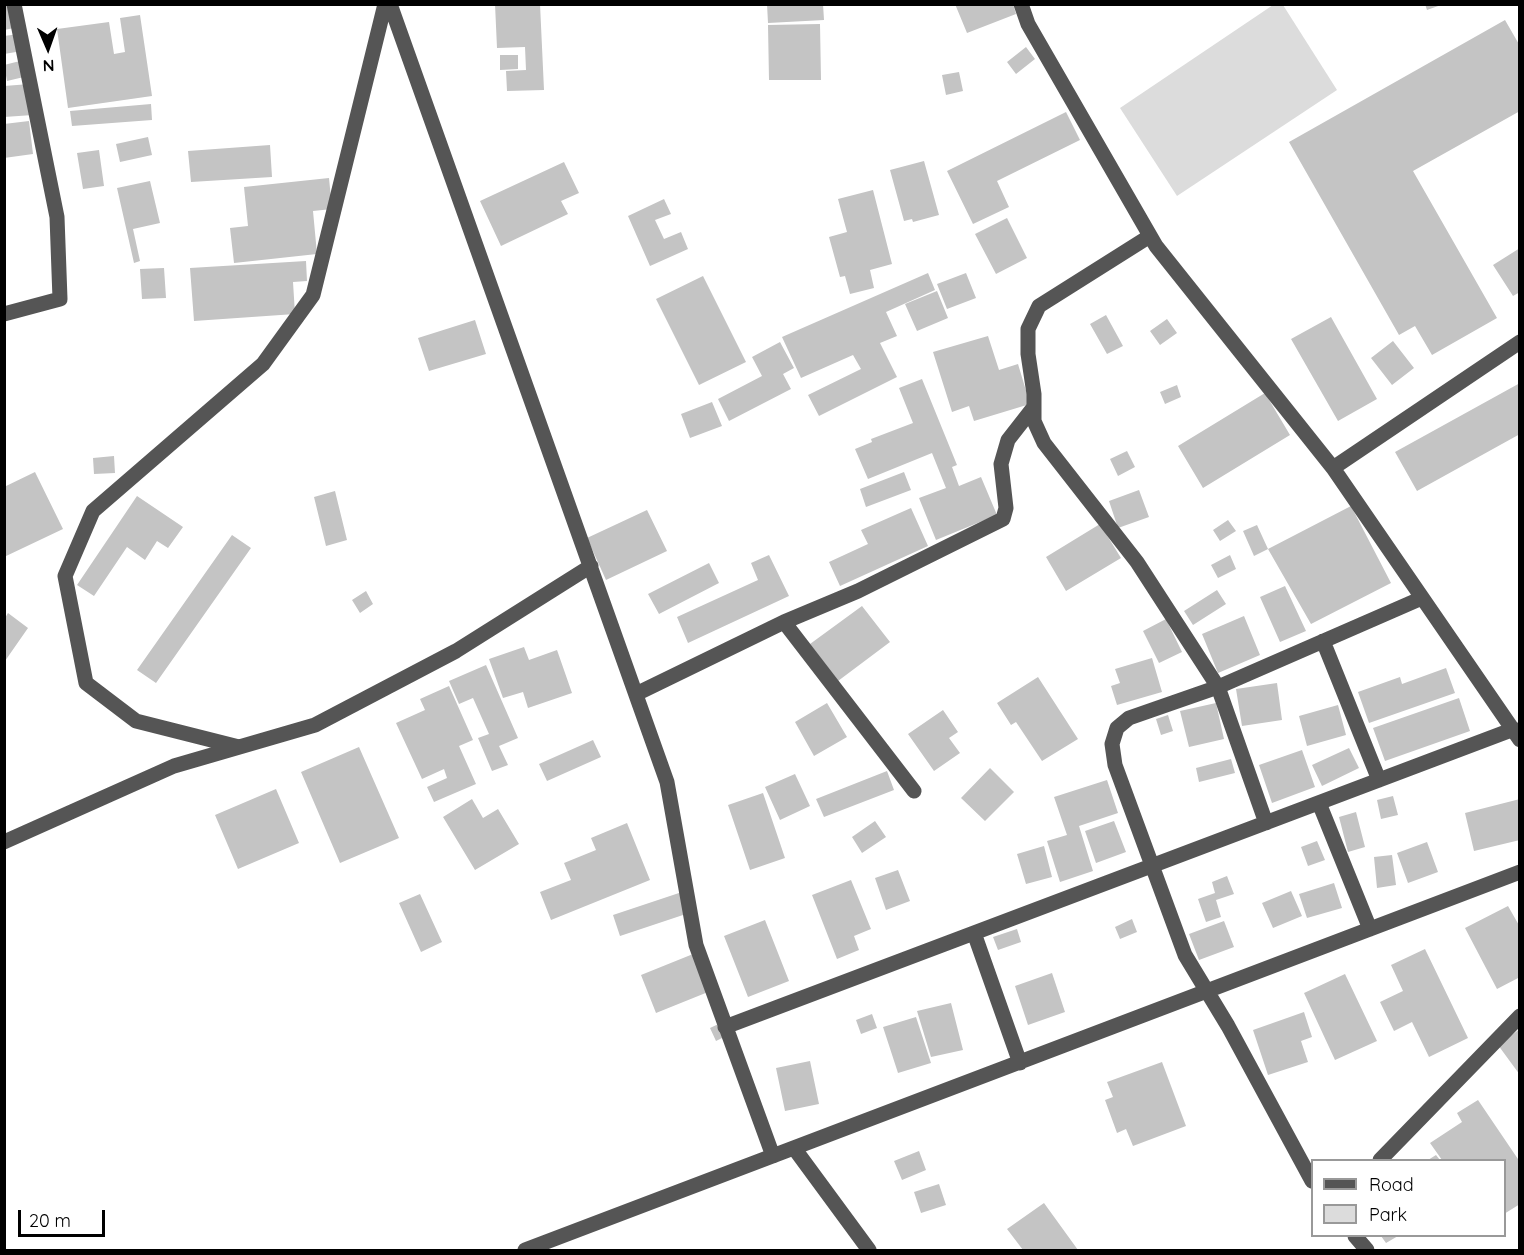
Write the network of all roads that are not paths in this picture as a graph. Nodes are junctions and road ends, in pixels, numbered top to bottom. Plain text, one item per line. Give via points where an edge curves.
1 (14, 4) edge
2 (388, 4) edge
3 (1021, 4) edge
4 (1150, 236) junction
5 (4, 314) edge
6 (1520, 342) edge
7 (1033, 408) junction
8 (1332, 468) junction
9 (591, 566) junction
10 (1422, 598) junction
11 (784, 622) junction
12 (1323, 642) junction
13 (1218, 687) junction
14 (636, 694) junction
15 (1517, 734) edge
16 (239, 747) junction
17 (1379, 780) junction
18 (914, 791) dead end
19 (1319, 803) junction
20 (1266, 823) junction
21 (4, 842) edge
22 (1153, 866) junction
23 (1520, 872) edge
24 (1370, 929) junction
25 (974, 933) junction
26 (1208, 992) junction
27 (1520, 1016) edge
28 (725, 1027) junction
29 (1020, 1063) junction
30 (794, 1148) junction
31 (773, 1156) junction
32 (1382, 1159) edge
33 (1311, 1179) edge
34 (1356, 1237) edge
35 (525, 1251) edge
36 (869, 1251) edge
37 (1367, 1251) edge

1 - 5 street via 57,217 60,299
2 - 9 street
2 - 16 street via 313,295 263,364 93,510 65,576 86,683 136,721
3 - 4 street via 1028,24
4 - 7 street via 1039,306 1028,329
4 - 8 street
6 - 8 street
7 - 11 street via 1008,440 1002,482 1006,508 1003,519 858,591
7 - 13 street via 1044,443 1137,561
8 - 10 street
9 - 14 street
9 - 16 street via 456,651 315,725
10 - 12 street
10 - 15 street
11 - 14 street
11 - 18 street
12 - 13 street
12 - 17 street
13 - 20 street
13 - 22 street via 1129,718 1117,728 1112,744 1115,765
14 - 28 street via 667,782 696,945
15 - 17 street
16 - 21 street via 174,766
17 - 19 street
19 - 20 street
19 - 24 street
20 - 22 street
22 - 25 street
22 - 26 street via 1185,955
23 - 24 street
24 - 26 street
25 - 28 street
25 - 29 street
26 - 29 street
26 - 33 street
27 - 32 street
28 - 31 street
29 - 30 street
30 - 31 street
30 - 36 street
31 - 35 street
34 - 37 street

